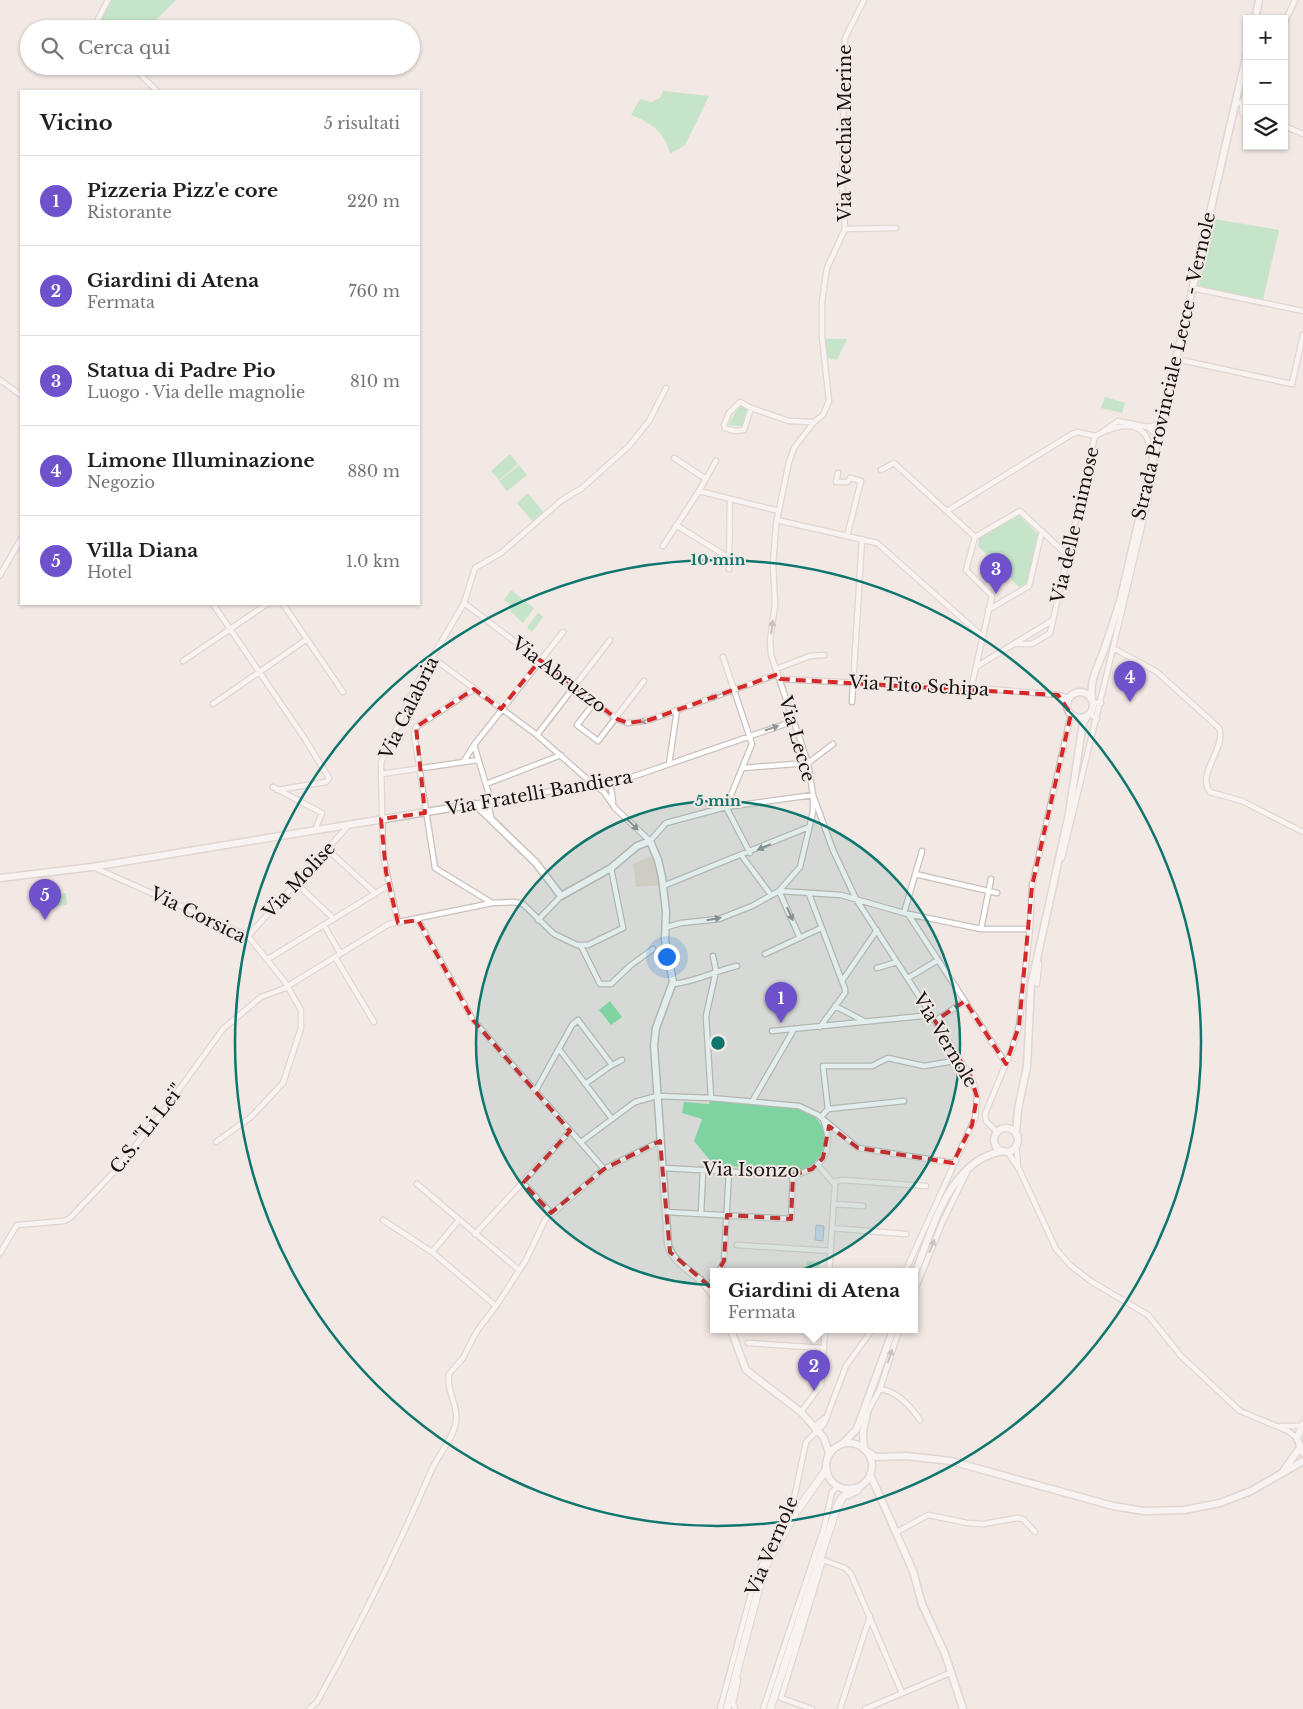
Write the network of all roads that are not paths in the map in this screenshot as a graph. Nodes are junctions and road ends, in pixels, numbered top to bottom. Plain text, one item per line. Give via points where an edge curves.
1 (108, 0) edge
2 (864, 0) edge
3 (1259, 0) edge
4 (1295, 0) edge
5 (1256, 15) edge
6 (1288, 15) edge
7 (98, 20) edge
8 (1246, 60) edge
9 (141, 75) edge
10 (157, 90) edge
11 (1243, 97) edge
12 (1239, 102) junction
13 (1243, 114) edge
14 (1288, 128) edge
15 (1303, 134) edge
16 (896, 228) dead end
17 (845, 229) junction
18 (1192, 288) junction
19 (1303, 311) edge
20 (1303, 335) edge
21 (1176, 359) junction
22 (0, 380) edge
23 (666, 388) dead end
24 (20, 394) edge
25 (751, 408) junction
26 (823, 415) joint
27 (814, 422) junction
28 (1162, 423) junction
29 (1148, 427) junction
30 (1101, 433) junction
31 (1095, 436) junction
32 (1146, 436) junction
33 (1159, 437) junction
34 (674, 458) dead end
35 (1153, 460) junction
36 (716, 461) dead end
37 (881, 470) dead end
38 (838, 473) dead end
39 (706, 479) junction
40 (1146, 489) junction
41 (699, 491) junction
42 (730, 499) junction
43 (778, 511) junction
44 (947, 511) junction
45 (776, 520) junction
46 (676, 526) junction
47 (1042, 531) junction
48 (848, 536) junction
49 (975, 537) junction
50 (862, 539) junction
51 (20, 541) edge
52 (663, 546) dead end
53 (1067, 555) junction
54 (729, 558) junction
55 (729, 569) dead end
56 (0, 575) edge
57 (464, 603) junction
58 (214, 605) edge
59 (265, 605) edge
60 (284, 605) edge
61 (988, 610) junction
62 (1053, 620) junction
63 (230, 628) junction
64 (563, 632) dead end
65 (982, 636) junction
66 (307, 639) junction
67 (610, 640) dead end
68 (1013, 644) junction
69 (1113, 648) junction
70 (824, 655) dead end
71 (723, 657) dead end
72 (433, 658) junction
73 (540, 660) junction
74 (183, 661) dead end
75 (976, 667) junction
76 (259, 671) junction
77 (778, 674) junction
78 (1093, 677) junction
79 (644, 680) dead end
80 (854, 682) junction
81 (575, 686) junction
82 (474, 689) junction
83 (972, 689) junction
84 (734, 690) junction
85 (343, 692) dead end
86 (1080, 692) junction
87 (1069, 701) junction
88 (1092, 701) junction
89 (595, 702) junction
90 (852, 702) dead end
91 (1101, 703) junction
92 (213, 704) dead end
93 (501, 709) junction
94 (677, 710) junction
95 (1074, 715) junction
96 (1089, 715) junction
97 (616, 718) junction
98 (1098, 719) junction
99 (794, 720) junction
100 (537, 735) junction
101 (749, 736) junction
102 (1080, 737) junction
103 (833, 744) dead end
104 (474, 745) junction
105 (561, 755) junction
106 (478, 760) junction
107 (464, 761) junction
108 (808, 762) junction
109 (669, 764) junction
110 (742, 768) junction
111 (419, 769) junction
112 (381, 774) junction
113 (610, 782) junction
114 (486, 784) junction
115 (594, 785) junction
116 (813, 794) junction
117 (491, 801) junction
118 (475, 804) junction
119 (613, 804) junction
120 (727, 806) junction
121 (425, 813) junction
122 (381, 820) junction
123 (492, 820) junction
124 (350, 824) junction
125 (809, 828) junction
126 (315, 830) junction
127 (1303, 832) edge
128 (650, 841) junction
129 (328, 850) junction
130 (922, 852) dead end
131 (750, 853) junction
132 (742, 856) junction
133 (92, 867) junction
134 (611, 868) junction
135 (915, 874) junction
136 (0, 878) edge
137 (991, 880) dead end
138 (297, 884) junction
139 (389, 885) junction
140 (663, 886) junction
141 (780, 891) junction
142 (988, 891) junction
143 (375, 893) junction
144 (997, 893) dead end
145 (809, 894) junction
146 (771, 895) junction
147 (561, 896) junction
148 (855, 898) junction
149 (492, 903) junction
150 (906, 913) junction
151 (334, 919) junction
152 (418, 920) junction
153 (538, 920) junction
154 (398, 923) junction
155 (324, 925) junction
156 (667, 927) junction
157 (821, 928) junction
158 (981, 929) junction
159 (1030, 929) junction
160 (877, 930) junction
161 (248, 936) junction
162 (800, 938) junction
163 (580, 946) junction
164 (653, 949) dead end
165 (340, 953) junction
166 (765, 954) dead end
167 (335, 956) junction
168 (713, 956) dead end
169 (268, 959) junction
170 (938, 960) junction
171 (897, 962) junction
172 (737, 966) dead end
173 (877, 968) dead end
174 (716, 971) junction
175 (908, 978) junction
176 (842, 981) junction
177 (673, 984) junction
178 (1037, 984) dead end
179 (287, 985) junction
180 (965, 1002) junction
181 (835, 1006) junction
182 (932, 1015) junction
183 (935, 1021) junction
184 (374, 1022) dead end
185 (866, 1022) junction
186 (820, 1027) junction
187 (794, 1029) junction
188 (772, 1032) dead end
189 (559, 1049) junction
190 (622, 1060) dead end
191 (960, 1060) junction
192 (1006, 1064) junction
193 (612, 1065) junction
194 (585, 1084) junction
195 (536, 1090) junction
196 (657, 1096) junction
197 (711, 1098) junction
198 (753, 1100) junction
199 (904, 1101) dead end
200 (828, 1109) junction
201 (1018, 1109) junction
202 (612, 1119) junction
203 (822, 1119) junction
204 (1005, 1128) junction
205 (570, 1131) junction
206 (997, 1132) junction
207 (1016, 1134) junction
208 (661, 1141) junction
209 (994, 1141) junction
210 (216, 1142) dead end
211 (581, 1142) junction
212 (1016, 1145) junction
213 (1005, 1151) junction
214 (982, 1158) junction
215 (953, 1163) junction
216 (818, 1165) junction
217 (663, 1168) junction
218 (970, 1168) junction
219 (604, 1169) junction
220 (1019, 1169) junction
221 (703, 1170) junction
222 (729, 1171) junction
223 (794, 1175) junction
224 (834, 1182) junction
225 (523, 1183) junction
226 (417, 1184) dead end
227 (926, 1186) dead end
228 (834, 1204) junction
229 (864, 1206) dead end
230 (666, 1212) junction
231 (551, 1213) junction
232 (701, 1214) junction
233 (727, 1215) junction
234 (383, 1220) dead end
235 (459, 1220) junction
236 (832, 1228) junction
237 (475, 1234) junction
238 (906, 1234) dead end
239 (737, 1245) dead end
240 (831, 1251) junction
241 (432, 1252) junction
242 (0, 1253) edge
243 (721, 1268) edge
244 (829, 1268) edge
245 (907, 1268) edge
246 (917, 1268) edge
247 (519, 1270) junction
248 (918, 1282) edge
249 (709, 1286) edge
250 (496, 1306) junction
251 (732, 1333) edge
252 (825, 1333) edge
253 (870, 1333) edge
254 (892, 1333) edge
255 (898, 1333) edge
256 (748, 1343) dead end
257 (824, 1348) junction
258 (880, 1378) junction
259 (880, 1389) junction
260 (887, 1390) junction
261 (801, 1412) junction
262 (867, 1413) junction
263 (825, 1418) junction
264 (808, 1420) junction
265 (920, 1420) dead end
266 (819, 1422) junction
267 (1302, 1425) edge
268 (1277, 1426) junction
269 (816, 1430) junction
270 (824, 1438) junction
271 (1297, 1438) junction
272 (840, 1444) junction
273 (866, 1450) junction
274 (1301, 1451) edge
275 (829, 1453) junction
276 (893, 1458) junction
277 (1303, 1461) edge
278 (826, 1470) junction
279 (871, 1472) junction
280 (1280, 1474) junction
281 (838, 1486) junction
282 (862, 1486) junction
283 (852, 1489) junction
284 (879, 1496) junction
285 (897, 1532) junction
286 (1036, 1532) dead end
287 (823, 1560) junction
288 (870, 1616) junction
289 (742, 1652) junction
290 (952, 1672) junction
291 (902, 1693) junction
292 (308, 1709) edge
293 (720, 1709) edge
294 (727, 1709) edge
295 (735, 1709) edge
296 (763, 1709) edge
297 (770, 1709) edge
298 (812, 1709) edge
299 (840, 1709) edge
300 (865, 1709) edge
301 (963, 1709) edge

1 - 7 street
2 - 17 street, Via Vecchia Merine via 845,38 842,185
3 - 5 street
4 - 6 street
8 - 12 street, Strada Provinciale Lecce - Vernole
9 - 10 street
11 - 12 street
12 - 13 street
12 - 18 street, Strada Provinciale Lecce - Vernole
14 - 15 street
16 - 17 street
17 - 26 street, Via Vecchia Merine via 827,268 824,284 822,337 829,401
18 - 19 street
18 - 21 street, Strada Provinciale Lecce - Vernole
20 - 21 street via 1292,384
21 - 28 street, Strada Provinciale Lecce - Vernole
22 - 24 street
23 - 57 street, Via Calabria via 649,421 628,446 501,553 475,568
25 - 25 street via 744,430 726,428 724,425 735,405 740,402
25 - 27 street via 789,421
26 - 27 street, Via Lecce
27 - 43 street, Via Lecce via 794,448
28 - 29 street, Via delle mimose
28 - 33 street, Strada Provinciale Lecce - Vernole
29 - 30 street, Via delle mimose via 1118,421
29 - 33 street
30 - 31 street, Via delle mimose
30 - 32 street, Via delle mimose via 1123,425
31 - 44 street via 1078,432 1072,434
31 - 53 street, Via delle mimose
32 - 33 street
32 - 35 street
33 - 35 street, Strada Provinciale Lecce - Vernole
34 - 39 street
35 - 40 street, Strada Provinciale Lecce - Vernole
36 - 39 street
37 - 44 street via 894,463
38 - 48 street via 836,482 847,482 850,478 861,481
39 - 41 street
40 - 69 street via 1149,496
40 - 78 street, Strada Provinciale Lecce - Vernole via 1120,598
41 - 42 street
41 - 46 street
42 - 43 street
42 - 54 street
43 - 45 street, Via Lecce
44 - 49 street
45 - 48 street
77 -> 45 street, Via Lecce via 770,640 775,604
46 - 52 street
46 - 54 street
47 - 49 street via 1020,511
47 - 53 street
47 - 61 street via 1029,586
48 - 50 street
49 - 61 street via 966,570 992,596
50 - 65 street via 881,545
50 - 80 street
51 - 56 street
53 - 62 street, Via delle mimose
54 - 55 street
57 - 72 street, Via Calabria
57 - 73 street, Via Abruzzo
58 - 63 street
59 - 63 street
60 - 66 street
61 - 65 street
62 - 68 street, Via delle mimose
62 - 68 street via 1050,633 1032,644
63 - 74 street
63 - 76 street
64 - 73 street
65 - 75 street
66 - 76 street
66 - 85 street
67 - 81 street
68 - 75 street, Via delle mimose
69 - 91 street
69 - 127 street via 1157,672 1219,728 1220,735 1206,783 1210,792 1248,803
70 - 77 street via 810,656
71 - 84 street
72 - 82 street
72 - 112 street, Via Calabria via 391,737 382,758
73 - 81 street, Via Abruzzo
73 - 93 street
75 - 83 street
76 - 92 street
76 - 126 street via 329,778 326,782 275,788 322,813
77 - 80 street, Via Tito Schipa
77 - 84 street
77 - 99 street, Via Lecce
78 - 86 street, Strada Provinciale Lecce - Vernole
78 - 88 street, Strada Provinciale Lecce - Vernole via 1090,688
79 - 97 street, Via Abruzzo
80 - 83 street, Via Tito Schipa
80 - 90 street
81 - 89 street, Via Abruzzo
81 - 100 street
82 - 93 street
82 - 111 street via 414,729
83 - 87 street, Via Tito Schipa via 1058,695
84 -> 94 street
84 - 101 street
86 - 87 street, Strada Provinciale Lecce - Vernole
86 - 88 street
87 - 95 street, Strada Provinciale Lecce - Vernole
88 - 91 street
88 - 96 street, Strada Provinciale Lecce - Vernole
89 - 97 street, Via Abruzzo
89 - 97 street via 577,725 598,741
91 - 98 street
93 - 100 street
93 - 104 street
94 -> 97 street via 642,722 628,723
94 - 109 street
95 - 96 street
95 - 102 street, Strada Provinciale Lecce - Vernole
95 - 159 street via 1032,886
96 - 98 street
96 - 102 street, Strada Provinciale Lecce - Vernole via 1083,723
98 - 178 street via 1082,768 1046,926
101 -> 99 street, Via Fratelli Bandiera
99 - 108 street, Via Lecce
100 - 105 street
101 - 109 street, Via Fratelli Bandiera
101 - 110 street via 752,744
102 - 201 street, Strada Provinciale Lecce - Vernole via 1069,813 1031,986 1027,1067
103 - 108 street
104 - 106 street
104 - 107 street
105 - 114 street
105 - 115 street
106 - 107 street
106 - 114 street
107 - 111 street
108 - 110 street
108 - 116 street, Via Lecce
109 - 113 street, Via Fratelli Bandiera
110 - 120 street
111 - 112 street
111 - 121 street
112 - 122 street, Via Calabria
113 - 115 street, Via Fratelli Bandiera
113 - 119 street
114 - 117 street
115 - 117 street, Via Fratelli Bandiera
115 - 119 street
116 - 120 street
116 - 125 street, Via Lecce
116 - 148 street, Via Vernole
117 - 118 street, Via Fratelli Bandiera
117 - 123 street
118 - 121 street, Via Fratelli Bandiera
118 - 123 street
119 -> 128 street
120 - 128 street via 666,823
120 - 131 street
121 - 122 street, Via Fratelli Bandiera
121 - 149 street via 435,868
122 - 124 street, Via Fratelli Bandiera
122 - 139 street, Via Calabria
123 - 147 street via 536,863
124 - 126 street, Via Fratelli Bandiera
124 - 129 street, Via Molise
125 -> 131 street
125 - 141 street, Via Lecce via 800,867
126 - 133 street, Via Fratelli Bandiera
128 - 134 street via 637,846
128 - 140 street
129 - 138 street, Via Molise
129 - 143 street
130 - 135 street
131 - 132 street
132 - 140 street
132 - 146 street
133 - 136 street, Via Fratelli Bandiera
133 - 161 street, Via Corsica
134 - 147 street
134 - 163 street via 623,928
135 - 142 street
135 - 150 street
137 - 142 street
138 - 151 street
138 - 161 street, Via Molise
139 - 143 street
139 - 154 street, Via Calabria
140 - 156 street
141 - 145 street
141 - 146 street, Via Lecce
141 -> 162 street
142 - 144 street
142 - 158 street
143 - 151 street
145 - 148 street
145 - 157 street
156 -> 146 street, Via Lecce via 719,919
147 - 153 street
148 - 150 street
148 - 160 street, Via Vernole
149 - 152 street
149 - 153 street via 519,902
150 - 158 street
150 - 170 street
151 - 155 street
152 - 154 street
152 - 195 street via 473,1020
153 - 163 street via 554,934
154 - 165 street via 389,924
155 - 165 street
155 - 169 street
156 - 177 street via 665,940
157 - 162 street
157 - 176 street
158 - 159 street
159 - 192 street via 1019,1026
160 - 171 street, Via Vernole
160 - 176 street
161 - 169 street, Via Corsica
162 - 166 street
163 - 164 street via 600,984 611,984
165 - 167 street
167 - 179 street
167 - 184 street
168 - 174 street
169 - 179 street, Via Corsica
170 - 175 street
170 - 180 street
171 - 173 street
171 - 175 street, Via Vernole
172 - 174 street
174 - 177 street via 689,982
174 - 197 street via 706,1016
175 - 182 street, Via Vernole
176 - 181 street via 845,993
177 - 196 street via 654,1037
179 - 210 street, Via Corsica via 301,1010 301,1028 283,1083 251,1116
179 - 242 street, C.S. "Li Lei" via 254,1002 223,1029 162,1113 70,1218 17,1224
180 - 183 street
180 - 192 street
181 - 185 street
181 - 186 street
182 - 183 street, Via Vernole
182 - 185 street
183 - 191 street, Via Vernole
185 - 186 street
186 - 187 street
187 - 188 street
187 - 198 street
189 - 193 street via 578,1020
189 - 194 street
189 - 195 street
190 - 193 street
191 - 200 street via 919,1066 888,1058 872,1066 823,1066
191 - 215 street, Via Vernole via 974,1084 977,1104 972,1125
192 - 206 street via 985,1114 986,1121
193 - 194 street
194 - 202 street
195 - 205 street
196 - 197 street
196 - 202 street via 635,1102
196 - 208 street
197 - 198 street
198 - 203 street via 799,1106
199 - 200 street
200 - 203 street
201 - 204 street, Strada Provinciale Lecce - Vernole
201 - 207 street, Strada Provinciale Lecce - Vernole
202 - 211 street
203 - 215 street via 858,1148
203 - 216 street, Via Isonzo via 828,1147
204 - 206 street, Strada Provinciale Lecce - Vernole
204 - 207 street
205 - 211 street
205 - 225 street
206 - 209 street
207 - 212 street, Strada Provinciale Lecce - Vernole
208 - 217 street
208 - 219 street
209 - 213 street
209 - 214 street
211 - 219 street
212 - 213 street
212 - 220 street
213 - 214 street
213 - 220 street
214 - 218 street
215 - 245 street, Via Vernole
216 - 223 street, Via Isonzo via 806,1173
216 - 224 street
217 - 221 street, Via Isonzo
217 - 230 street
218 - 246 street via 949,1192
248 -> 218 street via 943,1221
219 - 231 street
220 - 268 street via 1056,1249 1070,1265 1148,1315 1181,1356 1240,1411
221 - 222 street, Via Isonzo
221 - 232 street
222 - 223 street, Via Isonzo
222 - 233 street
223 - 233 street via 791,1219
224 - 227 street
224 - 228 street
225 - 231 street
225 - 237 street
226 - 235 street
228 - 229 street
228 - 236 street
230 - 232 street
230 - 249 street via 670,1252
231 - 247 street
232 - 233 street
233 - 243 street
234 - 241 street
235 - 237 street
235 - 241 street
236 - 238 street
236 - 240 street
237 - 247 street
239 - 240 street
240 - 244 street
241 - 250 street
247 - 250 street
250 - 292 street via 449,1374 448,1386 457,1416 455,1427 435,1462 368,1606 317,1702
251 - 261 street via 746,1370
252 - 257 street
253 - 263 street, Via Vernole via 850,1359
254 - 258 street
258 -> 255 street
256 - 257 street
257 - 261 street via 821,1384
258 - 259 street
258 - 260 street
258 - 262 street
258 - 272 street via 856,1430
259 - 260 street
259 - 262 street
260 - 265 street via 909,1406
261 - 264 street
262 - 273 street via 863,1432
263 - 266 street
263 - 269 street, Via Vernole via 824,1424
264 - 266 street
264 - 269 street
266 - 269 street, Via Vernole
267 - 268 street
267 - 271 street
268 - 271 street
269 - 270 street
269 - 293 street, Via Vernole via 806,1442 792,1508 753,1586
270 - 272 street
270 - 275 street
271 - 274 street
272 - 273 street via 856,1444
272 - 275 street
273 - 276 street via 876,1457
273 - 279 street
274 - 280 street
275 - 278 street
276 - 279 street via 883,1460
276 - 280 street via 906,1456 951,1461 1113,1506 1144,1511 1184,1510 1220,1503 1251,1491
277 - 280 street
278 - 281 street via 830,1480
278 - 289 main road via 796,1512 768,1561
279 - 282 street
279 - 284 street
281 - 283 street
281 - 296 street via 832,1492 824,1528
282 - 283 street
282 - 284 street
282 - 287 street via 845,1498 840,1507
283 - 297 main road via 837,1507
284 - 285 street
285 - 286 street via 928,1515 984,1524 1017,1518 1023,1519
285 - 290 street via 922,1604
287 - 288 street via 848,1570
287 - 298 street via 781,1698
288 - 291 street
288 - 299 street
289 - 294 main road
289 - 295 street via 733,1703
290 - 291 street
290 - 301 street
291 - 300 street

